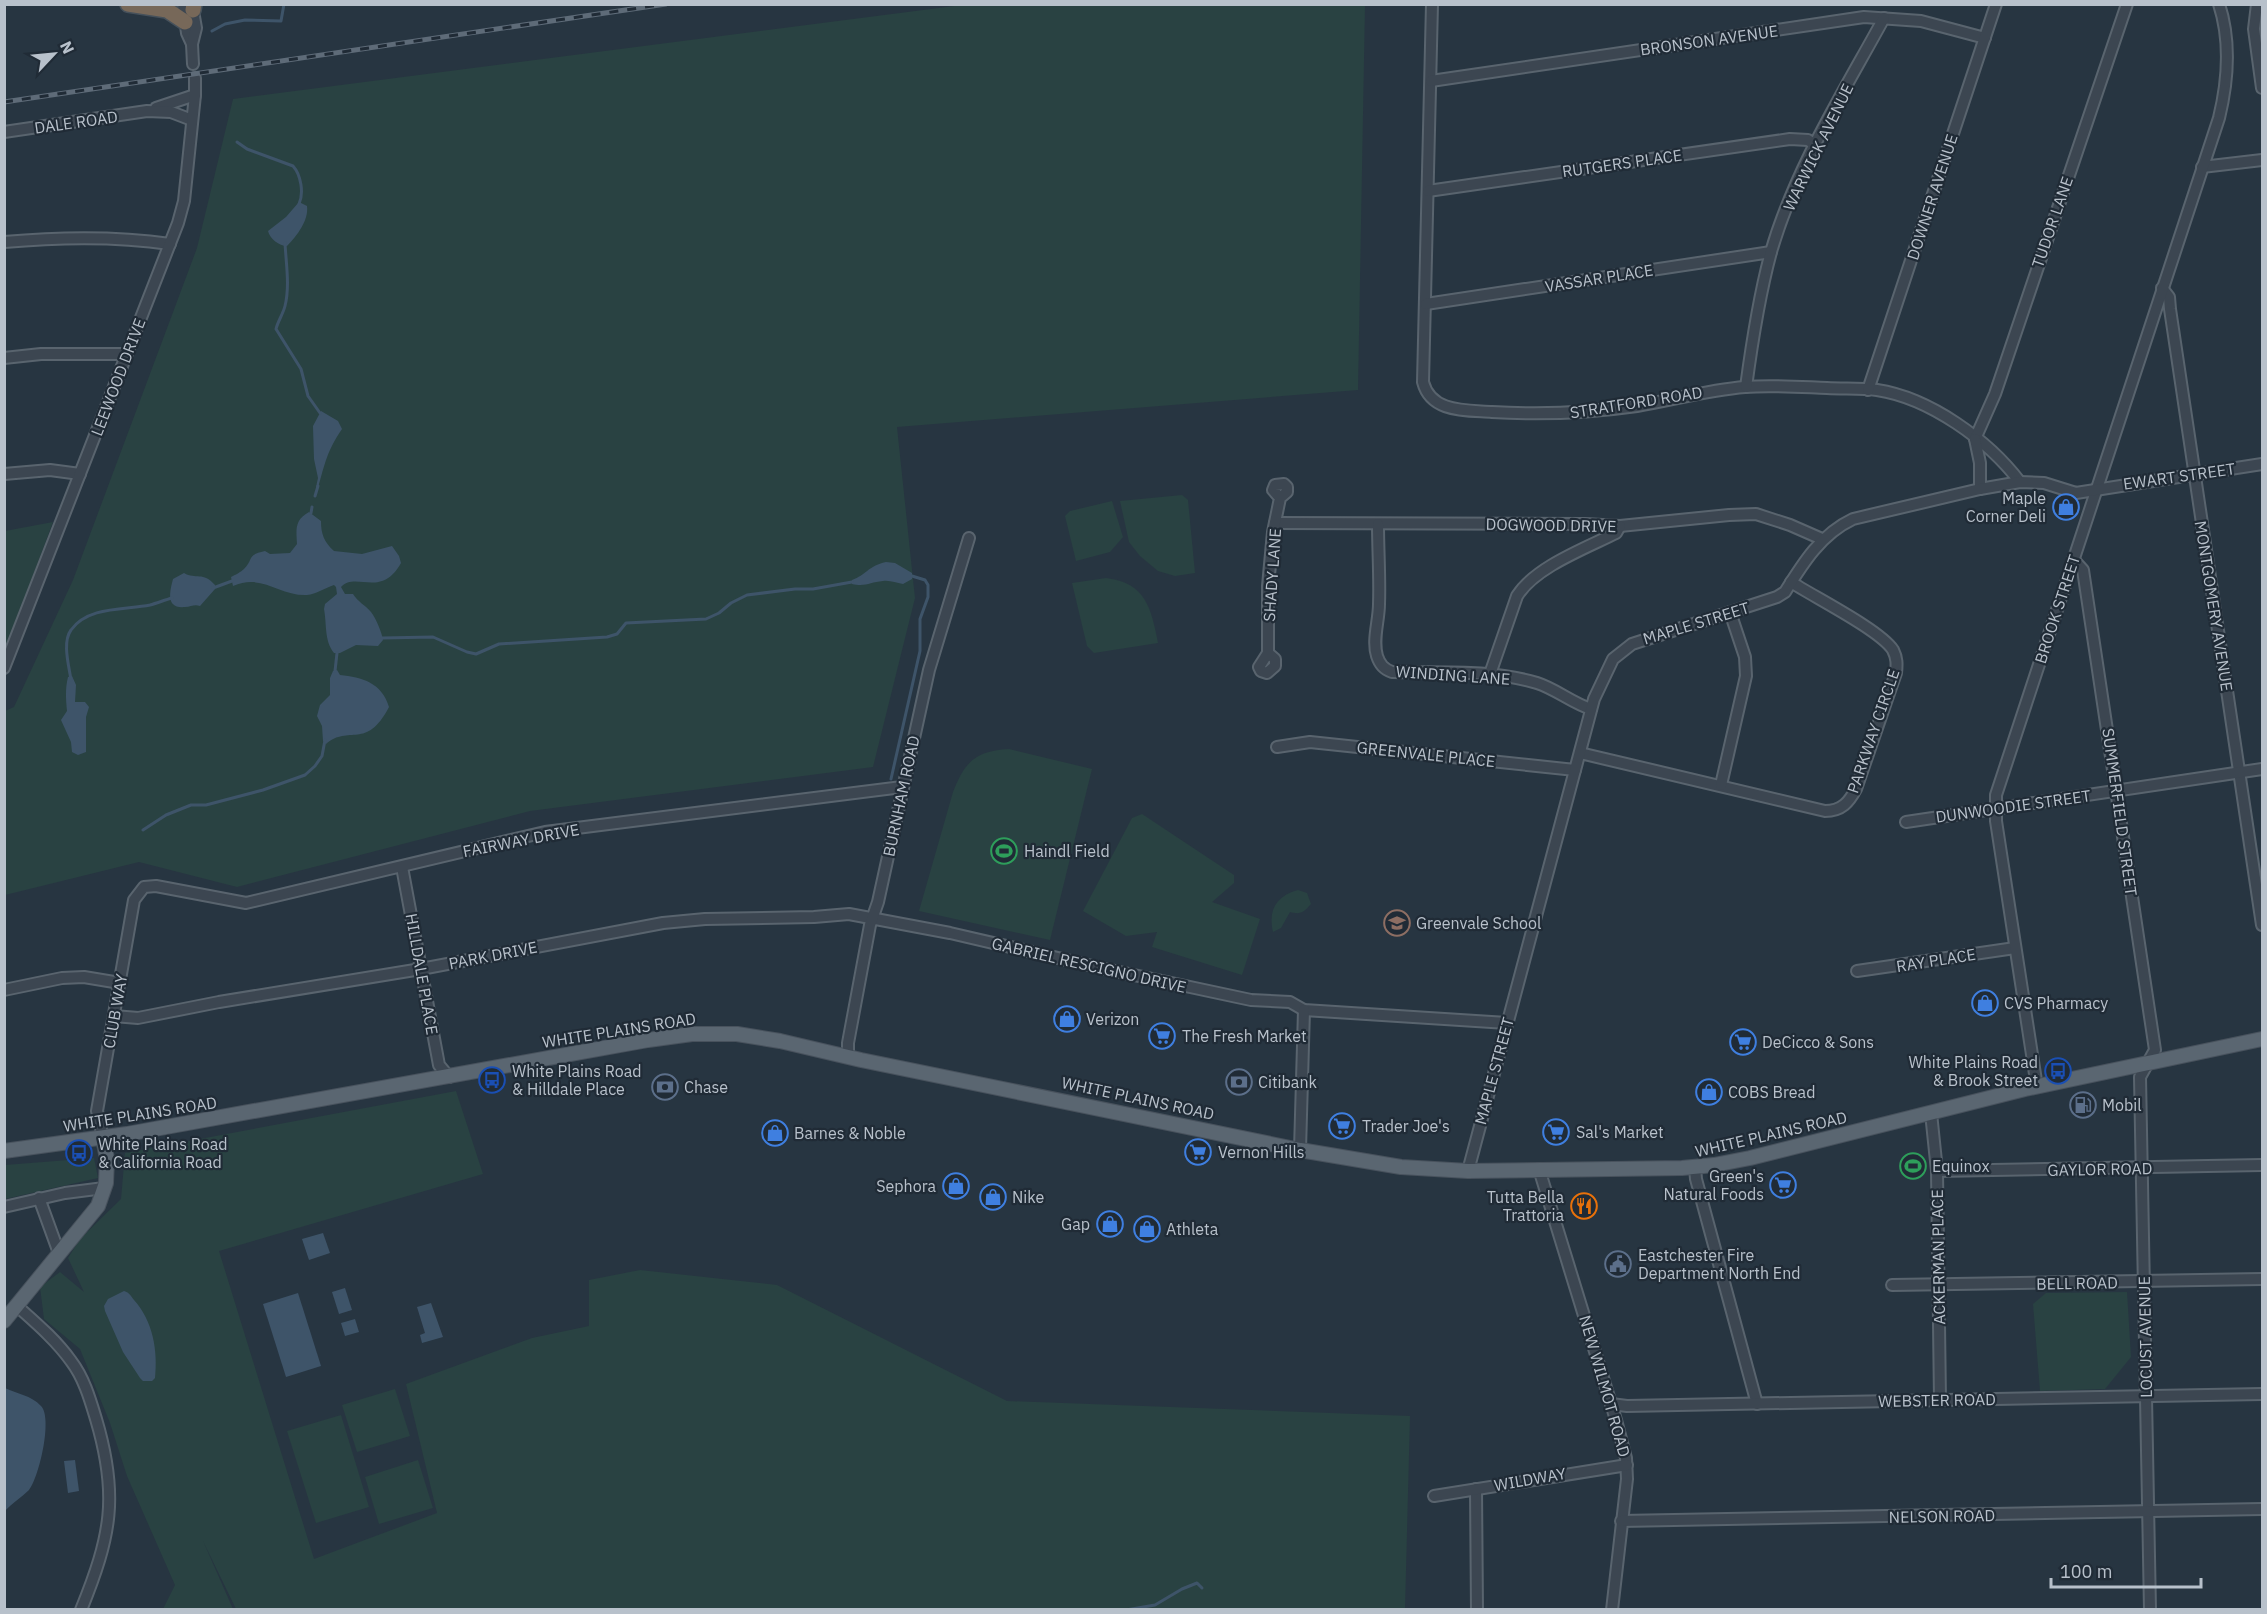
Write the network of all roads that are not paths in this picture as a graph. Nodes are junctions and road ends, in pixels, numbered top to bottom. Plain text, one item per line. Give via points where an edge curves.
1 (128, 4) edge
2 (1432, 4) edge
3 (1996, 4) edge
4 (2127, 4) edge
5 (2219, 4) edge
6 (2257, 4) edge
7 (189, 9) edge
8 (1884, 18) junction
9 (1985, 38) junction
10 (193, 64) dead end
11 (195, 78) dead end
12 (1431, 81) junction
13 (2262, 88) edge
14 (195, 95) junction
15 (147, 111) junction
16 (192, 120) junction
17 (4, 132) edge
18 (1815, 145) junction
19 (2262, 160) edge
20 (2202, 167) junction
21 (1428, 192) junction
22 (4, 242) edge
23 (170, 244) junction
24 (1771, 252) junction
25 (2162, 288) junction
26 (1426, 304) junction
27 (127, 354) junction
28 (4, 358) edge
29 (1746, 387) junction
30 (1868, 390) junction
31 (1975, 439) junction
32 (2262, 464) edge
33 (4, 474) edge
34 (80, 474) junction
35 (2194, 475) junction
36 (2020, 482) junction
37 (1980, 489) junction
38 (2096, 489) junction
39 (1280, 498) dead end
40 (1275, 523) junction
41 (1378, 524) junction
42 (1620, 526) junction
43 (969, 538) dead end
44 (1822, 539) junction
45 (2073, 559) junction
46 (1791, 582) junction
47 (1730, 612) junction
48 (1268, 653) dead end
49 (4, 668) edge
50 (1490, 674) junction
51 (1591, 710) junction
52 (1277, 747) dead end
53 (1580, 753) junction
54 (2262, 769) edge
55 (1575, 770) junction
56 (2239, 772) junction
57 (1721, 785) junction
58 (902, 787) junction
59 (2117, 791) junction
60 (1995, 808) junction
61 (1906, 822) dead end
62 (402, 867) junction
63 (144, 887) joint
64 (874, 917) junction
65 (2262, 925) edge
66 (2015, 948) junction
67 (421, 969) junction
68 (1857, 971) dead end
69 (120, 983) junction
70 (4, 990) edge
71 (1304, 1010) junction
72 (114, 1016) junction
73 (1507, 1023) junction
74 (2262, 1039) edge
75 (848, 1057) junction
76 (2145, 1065) junction
77 (449, 1077) junction
78 (2037, 1087) junction
79 (1931, 1113) junction
80 (103, 1138) junction
81 (1300, 1150) junction
82 (4, 1151) edge
83 (2262, 1165) edge
84 (1695, 1168) junction
85 (1539, 1169) junction
86 (2142, 1169) junction
87 (1468, 1171) junction
88 (1937, 1171) junction
89 (104, 1188) junction
90 (39, 1198) junction
91 (4, 1207) edge
92 (59, 1253) junction
93 (2262, 1279) edge
94 (2144, 1281) junction
95 (1892, 1285) dead end
96 (1939, 1286) junction
97 (17, 1306) junction
98 (4, 1321) edge
99 (2262, 1394) edge
100 (2146, 1396) junction
101 (1940, 1400) junction
102 (1611, 1404) junction
103 (1757, 1404) junction
104 (1626, 1465) junction
105 (1476, 1489) junction
106 (1434, 1496) dead end
107 (2262, 1509) edge
108 (2148, 1512) junction
109 (1621, 1521) junction
110 (81, 1610) edge
111 (1477, 1610) edge
112 (1611, 1610) edge
113 (2150, 1610) edge

1 - 7 highway
2 - 12 street, STRATFORD ROAD
3 - 9 street, DOWNER AVENUE
4 - 31 street, TUDOR LANE via 1995,394
5 - 20 street, BROOK STREET via 2227,77
6 - 13 street via 2254,29
7 - 10 street
8 - 9 street, BRONSON AVENUE via 1921,21
8 - 12 street, BRONSON AVENUE via 1847,19
8 - 18 street, WARWICK AVENUE
9 - 30 street, DOWNER AVENUE
11 - 14 street, LEEWOOD DRIVE
12 - 21 street, STRATFORD ROAD
14 - 15 street, DALE ROAD
14 - 16 street, LEEWOOD DRIVE
15 - 16 street, DALE ROAD via 171,112
15 - 17 street, DALE ROAD
16 - 23 street, LEEWOOD DRIVE via 184,201
18 - 21 street, RUTGERS PLACE via 1808,140 1790,139
18 - 24 street, WARWICK AVENUE
19 - 20 street
20 - 25 street, BROOK STREET
21 - 26 street, STRATFORD ROAD
22 - 23 street via 94,238
23 - 27 street, LEEWOOD DRIVE
24 - 26 street, VASSAR PLACE
24 - 29 street, WARWICK AVENUE via 1754,327
25 - 35 street, MONTGOMERY AVENUE via 2169,297
25 - 38 street, BROOK STREET
26 - 29 street, STRATFORD ROAD via 1425,391 1434,401 1452,409 1567,414
27 - 28 street
27 - 34 street, LEEWOOD DRIVE
29 - 30 street, STRATFORD ROAD
30 - 31 street, STRATFORD ROAD via 1914,400 1938,411
31 - 36 street, STRATFORD ROAD
31 - 37 street
32 - 35 street, EWART STREET
33 - 34 street via 50,470
34 - 49 street, LEEWOOD DRIVE
35 - 38 street, EWART STREET
35 - 56 street, MONTGOMERY AVENUE
36 - 37 street, MAPLE STREET
36 - 38 street, MAPLE STREET via 2044,483 2076,492
37 - 44 street, MAPLE STREET via 1853,519
38 - 45 street, BROOK STREET
39 - 40 street, SHADY LANE
40 - 41 street, DOGWOOD DRIVE
40 - 48 street, SHADY LANE via 1268,586
41 - 42 street, DOGWOOD DRIVE
41 - 50 street, WINDING LANE via 1379,605 1375,640 1380,664 1392,672
42 - 44 street, DOGWOOD DRIVE via 1743,513 1769,517
42 - 50 street via 1616,532 1540,572 1522,588
43 - 58 street, BURNHAM ROAD via 928,670
44 - 46 street, MAPLE STREET
45 - 59 street, SUMMERFIELD STREET via 2083,570
45 - 60 street, BROOK STREET via 1998,785
46 - 47 street, MAPLE STREET via 1777,597
46 - 57 street, PARKWAY CIRCLE via 1870,630 1887,643 1896,658 1896,673 1856,789 1845,805 1826,811
47 - 51 street, MAPLE STREET via 1642,640 1621,651 1606,671
47 - 57 street via 1746,676
50 - 51 street, WINDING LANE via 1538,683
51 - 53 street, MAPLE STREET
52 - 55 street, GREENVALE PLACE via 1310,742
53 - 55 street, MAPLE STREET
53 - 57 street, PARKWAY CIRCLE
54 - 56 street, DUNWOODIE STREET
55 - 73 street, MAPLE STREET
56 - 59 street, DUNWOODIE STREET
56 - 65 street, MONTGOMERY AVENUE
58 - 62 street, FAIRWAY DRIVE via 545,832
58 - 64 street, BURNHAM ROAD
59 - 60 street, DUNWOODIE STREET
59 - 76 street, SUMMERFIELD STREET via 2154,1050
60 - 61 street, DUNWOODIE STREET
60 - 66 street, BROOK STREET
62 - 63 street, FAIRWAY DRIVE via 246,903
62 - 67 street, HILLDALE PLACE
63 - 69 street, CLUB WAY via 134,900
64 - 67 street, PARK DRIVE via 849,914 663,923
64 - 71 street, GABRIEL RESCIGNO DRIVE via 1251,1000 1290,1002
64 - 75 street, BURNHAM ROAD
66 - 68 street, RAY PLACE
66 - 78 street, BROOK STREET
67 - 72 street, PARK DRIVE via 138,1018
67 - 77 street, HILLDALE PLACE via 439,1065
69 - 70 street via 62,978
69 - 72 street, CLUB WAY
71 - 73 street, GABRIEL RESCIGNO DRIVE
71 - 81 street
72 - 80 street, CLUB WAY via 97,1111
73 - 87 street, MAPLE STREET
74 - 76 main road, WHITE PLAINS ROAD
75 - 77 main road, WHITE PLAINS ROAD via 737,1034 692,1034
75 - 81 main road, WHITE PLAINS ROAD
76 - 78 main road, WHITE PLAINS ROAD
76 - 86 street, LOCUST AVENUE via 2140,1077
77 - 80 main road, WHITE PLAINS ROAD
78 - 79 main road, WHITE PLAINS ROAD
79 - 84 main road, WHITE PLAINS ROAD
79 - 88 street, ACKERMAN PLACE
80 - 82 main road, WHITE PLAINS ROAD
80 - 89 main road
81 - 87 main road, WHITE PLAINS ROAD via 1401,1167
83 - 86 street, GAYLOR ROAD
84 - 85 main road, WHITE PLAINS ROAD
84 - 103 street
85 - 87 main road, WHITE PLAINS ROAD
85 - 102 street, NEW WILMOT ROAD
86 - 88 street, GAYLOR ROAD
86 - 94 street, LOCUST AVENUE
88 - 96 street, ACKERMAN PLACE
89 - 90 street
89 - 92 main road via 98,1206
90 - 91 street
90 - 92 street
92 - 97 main road
93 - 94 street, BELL ROAD
94 - 96 street, BELL ROAD
94 - 100 street, LOCUST AVENUE
95 - 96 street, BELL ROAD
96 - 101 street, ACKERMAN PLACE
97 - 98 main road
97 - 110 street via 59,1344 73,1363 88,1395 110,1475 110,1518 104,1547
99 - 100 street, WEBSTER ROAD
100 - 101 street, WEBSTER ROAD
100 - 108 street, LOCUST AVENUE
101 - 103 street, WEBSTER ROAD
102 - 103 street, WEBSTER ROAD
102 - 104 street, NEW WILMOT ROAD
104 - 105 street, WILDWAY
104 - 109 street, NEW WILMOT ROAD
105 - 106 street, WILDWAY
105 - 111 street
107 - 108 street, NELSON ROAD
108 - 109 street, NELSON ROAD
108 - 113 street, LOCUST AVENUE
109 - 112 street, NEW WILMOT ROAD

